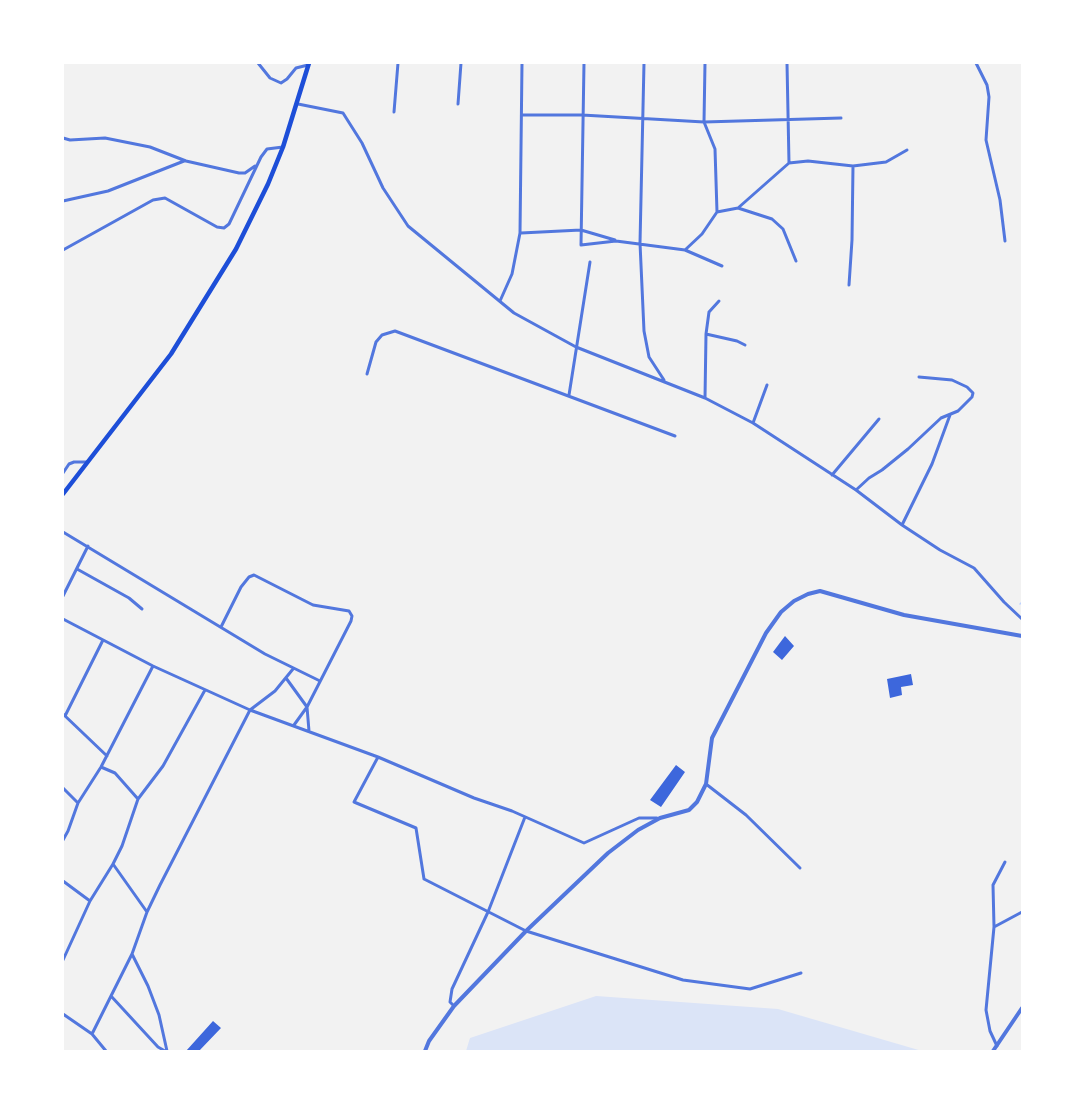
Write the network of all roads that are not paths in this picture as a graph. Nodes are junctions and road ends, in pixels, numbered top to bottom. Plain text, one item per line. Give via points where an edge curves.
1 (258, 63) edge
2 (398, 63) edge
3 (461, 63) edge
4 (522, 63) edge
5 (584, 63) edge
6 (644, 63) edge
7 (705, 63) edge
8 (787, 63) edge
9 (976, 63) edge
10 (309, 64) edge
11 (298, 104) junction
12 (458, 104) dead end
13 (394, 112) dead end
14 (522, 115) junction
15 (582, 115) junction
16 (841, 118) dead end
17 (642, 119) junction
18 (787, 120) junction
19 (704, 122) junction
20 (63, 138) edge
21 (283, 147) junction
22 (907, 150) dead end
23 (186, 161) junction
24 (789, 163) junction
25 (257, 165) junction
26 (853, 166) junction
27 (245, 172) junction
28 (251, 178) junction
29 (63, 201) edge
30 (738, 208) junction
31 (717, 212) junction
32 (581, 230) junction
33 (520, 233) junction
34 (616, 241) junction
35 (1005, 241) dead end
36 (640, 243) junction
37 (63, 250) edge
38 (685, 250) junction
39 (796, 261) dead end
40 (590, 262) dead end
41 (722, 266) dead end
42 (849, 285) dead end
43 (500, 301) junction
44 (719, 301) dead end
45 (706, 334) junction
46 (746, 345) dead end
47 (576, 347) junction
48 (367, 374) dead end
49 (919, 377) dead end
50 (665, 382) junction
51 (766, 385) dead end
52 (569, 395) junction
53 (705, 398) junction
54 (950, 415) junction
55 (879, 419) dead end
56 (753, 423) junction
57 (675, 436) dead end
58 (87, 462) junction
59 (63, 472) edge
60 (832, 475) junction
61 (856, 490) junction
62 (63, 494) edge
63 (902, 525) junction
64 (63, 532) edge
65 (87, 546) junction
66 (76, 569) junction
67 (63, 596) edge
68 (142, 609) dead end
69 (63, 619) edge
70 (1022, 619) edge
71 (221, 627) junction
72 (1022, 636) edge
73 (103, 640) junction
74 (153, 666) junction
75 (293, 669) junction
76 (286, 678) junction
77 (320, 681) junction
78 (205, 690) junction
79 (307, 707) junction
80 (250, 710) junction
81 (64, 715) edge
82 (294, 726) junction
83 (309, 732) junction
84 (107, 756) junction
85 (378, 757) junction
86 (101, 767) junction
87 (706, 784) junction
88 (63, 788) edge
89 (138, 799) junction
90 (78, 803) junction
91 (525, 817) junction
92 (660, 818) junction
93 (63, 840) edge
94 (1005, 862) dead end
95 (113, 864) junction
96 (800, 868) dead end
97 (63, 881) edge
98 (90, 901) junction
99 (147, 912) junction
100 (488, 912) junction
101 (1022, 912) edge
102 (994, 927) junction
103 (526, 931) junction
104 (132, 954) junction
105 (63, 960) edge
106 (801, 973) dead end
107 (111, 996) junction
108 (454, 1006) junction
109 (1022, 1008) edge
110 (63, 1014) edge
111 (92, 1034) junction
112 (997, 1046) junction
113 (106, 1051) edge
114 (166, 1051) edge
115 (425, 1051) edge
116 (993, 1051) edge

1 - 10 street via 270,78 280,83 296,68
2 - 13 street
3 - 12 street
4 - 14 street
5 - 15 street
6 - 17 street
7 - 19 street
8 - 18 street
9 - 35 street via 989,97 987,140
10 - 11 highway
11 - 21 highway
11 - 43 street via 343,113 408,226
14 - 15 street
14 - 33 street
15 - 17 street
15 - 32 street
16 - 18 street
17 - 19 street
17 - 36 street
18 - 19 street
18 - 24 street
19 - 31 street via 715,149
20 - 23 street via 105,138 150,147
21 - 25 street via 267,149
21 - 58 highway via 236,249 198,311 171,354
22 - 26 street via 886,162
23 - 27 street
23 - 29 street via 108,191
24 - 26 street
24 - 30 street
25 - 27 street
25 - 28 street
26 - 42 street
27 - 28 street
28 - 37 street via 224,228 165,198 153,200
30 - 31 street
30 - 39 street via 772,219 783,229
31 - 38 street
32 - 33 street
32 - 34 street
32 - 34 street via 581,245
33 - 43 street via 512,274
34 - 36 street
36 - 38 street
36 - 50 street via 647,349
38 - 41 street
40 - 47 street
43 - 47 street via 514,313
44 - 45 street via 709,312
45 - 46 street
45 - 53 street
47 - 50 street
47 - 52 street
48 - 52 street via 376,342 382,335 395,331
49 - 54 street via 952,380 973,393
50 - 53 street
51 - 56 street
52 - 57 street
53 - 56 street
54 - 61 street via 941,418
54 - 63 street via 933,464
55 - 60 street
56 - 60 street
58 - 59 street via 69,464
58 - 62 highway
60 - 61 street
61 - 63 street
63 - 70 street via 974,568
64 - 65 street
65 - 66 street
65 - 71 street
66 - 67 street
66 - 68 street
69 - 73 street
71 - 75 street
71 - 77 street via 241,587 254,575 314,605 349,610 351,621
72 - 87 street via 904,615 820,591 808,594 781,612 766,633 711,738
73 - 74 street
73 - 81 street
74 - 78 street
74 - 84 street
75 - 76 street
75 - 77 street
76 - 79 street
76 - 80 street
77 - 79 street
78 - 80 street
78 - 89 street via 163,766
79 - 82 street
79 - 83 street
80 - 82 street
80 - 99 street
81 - 84 street
82 - 83 street
83 - 85 street
84 - 86 street
85 - 91 street
85 - 100 street via 354,802 416,828 423,879
86 - 89 street via 115,773
86 - 90 street
87 - 92 street via 689,810
87 - 96 street via 746,815
88 - 90 street
89 - 95 street
90 - 93 street
91 - 92 street via 584,843 639,818
91 - 100 street
92 - 103 street via 608,853
94 - 102 street via 993,885
95 - 98 street
95 - 99 street
97 - 98 street
98 - 105 street
99 - 104 street
100 - 103 street
100 - 108 street via 452,989 450,1002
101 - 102 street
102 - 112 street via 986,1010
103 - 106 street via 683,980 750,989
103 - 108 street
104 - 107 street
104 - 114 street via 159,1015
107 - 111 street
107 - 114 street
108 - 115 street
109 - 112 street
110 - 111 street
111 - 113 street
112 - 116 street

